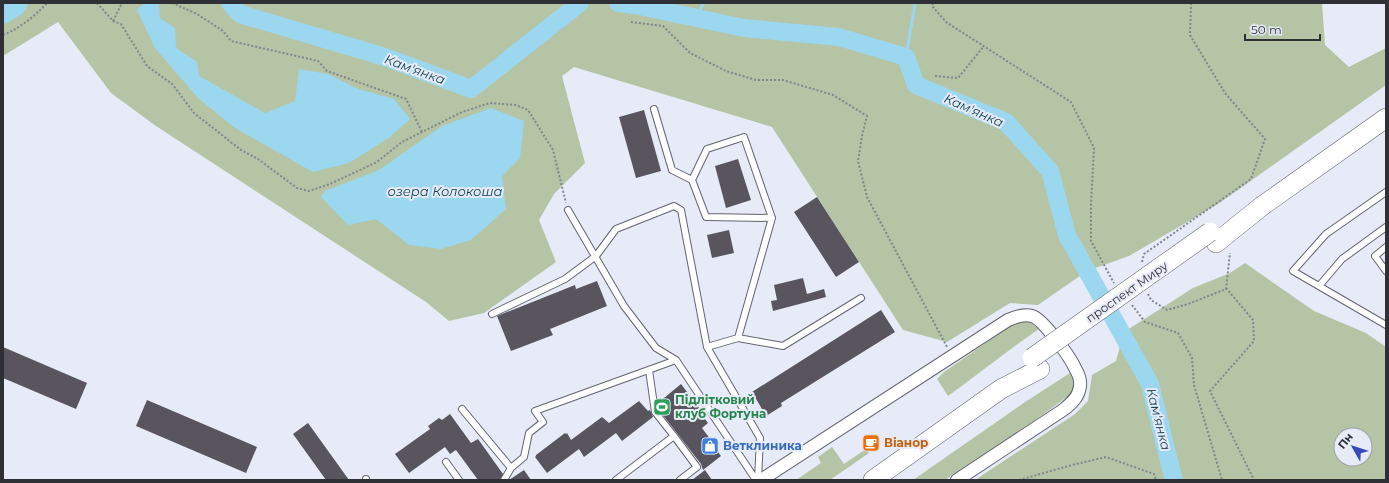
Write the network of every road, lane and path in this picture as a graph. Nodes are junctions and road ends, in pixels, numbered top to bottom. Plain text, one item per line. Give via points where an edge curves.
1 (47, 3) edge
2 (97, 3) edge
3 (122, 3) edge
4 (172, 3) edge
5 (933, 3) edge
6 (1191, 3) edge
7 (113, 21) junction
8 (631, 22) dead end
9 (3, 35) edge
10 (984, 46) junction
11 (935, 76) dead end
12 (654, 109) dead end
13 (1386, 118) edge
14 (422, 132) junction
15 (692, 180) junction
16 (1386, 192) edge
17 (568, 210) joint
18 (772, 218) junction
19 (1386, 227) edge
20 (1219, 243) junction
21 (1386, 247) edge
22 (596, 256) junction
23 (1140, 268) dead end
24 (1386, 270) edge
25 (1116, 286) dead end
26 (1319, 286) junction
27 (1226, 289) junction
28 (1147, 293) dead end
29 (861, 298) dead end
30 (1131, 304) dead end
31 (492, 314) dead end
32 (1386, 325) edge
33 (738, 338) junction
34 (708, 347) junction
35 (952, 357) junction
36 (676, 360) junction
37 (648, 370) junction
38 (462, 409) dead end
39 (674, 436) junction
40 (446, 462) dead end
41 (511, 468) junction
42 (459, 480) edge
43 (504, 480) edge
44 (616, 480) edge
45 (680, 480) edge
46 (757, 480) edge
47 (761, 480) edge
48 (873, 480) edge
49 (957, 480) edge
50 (1019, 480) edge
51 (1156, 480) edge
52 (1222, 480) edge
53 (1254, 480) edge

1 - 9 path via 16,30
2 - 7 path
3 - 7 path
4 - 14 path via 223,30 230,41 318,61 327,71 406,99
5 - 10 path via 932,6 946,22
6 - 23 path via 1190,35 1225,93 1265,139 1251,179 1144,254
7 - 14 path via 121,24 147,66 172,84 194,113 241,150 258,159 297,188 308,191 330,184 378,162 402,142
8 - 35 path via 663,26 690,53 726,71 756,80 783,80 833,95 868,116 858,161 867,197
10 - 11 path via 958,78
10 - 25 path via 1071,102 1094,148 1091,241
12 - 15 lane via 672,170
13 - 20 main road, проспект Миру via 1262,206
14 - 17 path via 462,112 490,103 516,105 528,110 553,150
15 - 18 lane via 706,218
15 - 18 lane via 707,149 744,137
16 - 26 lane via 1326,234 1292,271
17 - 22 lane
18 - 33 lane
19 - 26 lane via 1342,259
20 - 27 path
20 - 48 main road, проспект Миру via 1036,363
21 - 24 lane via 1375,256
22 - 31 lane via 566,278
22 - 34 lane via 616,229 674,206 681,210
22 - 36 lane via 624,306 656,348
26 - 32 lane
27 - 28 path via 1167,310 1151,300
27 - 53 path via 1253,320 1254,341 1210,391
29 - 33 lane via 783,346
30 - 52 path via 1145,322 1178,333 1192,358 1194,385
33 - 34 lane
34 - 46 lane via 760,438
35 - 47 street
35 - 49 street via 1008,320 1016,316 1033,316 1048,328 1080,378 1078,395 1072,403
36 - 37 lane
36 - 46 lane
37 - 39 lane via 655,412
37 - 41 lane via 535,411 543,422 529,433 524,457
38 - 41 lane
39 - 44 lane
39 - 45 lane via 698,467
40 - 42 lane
41 - 43 lane
50 - 51 path via 1106,457 1154,474

